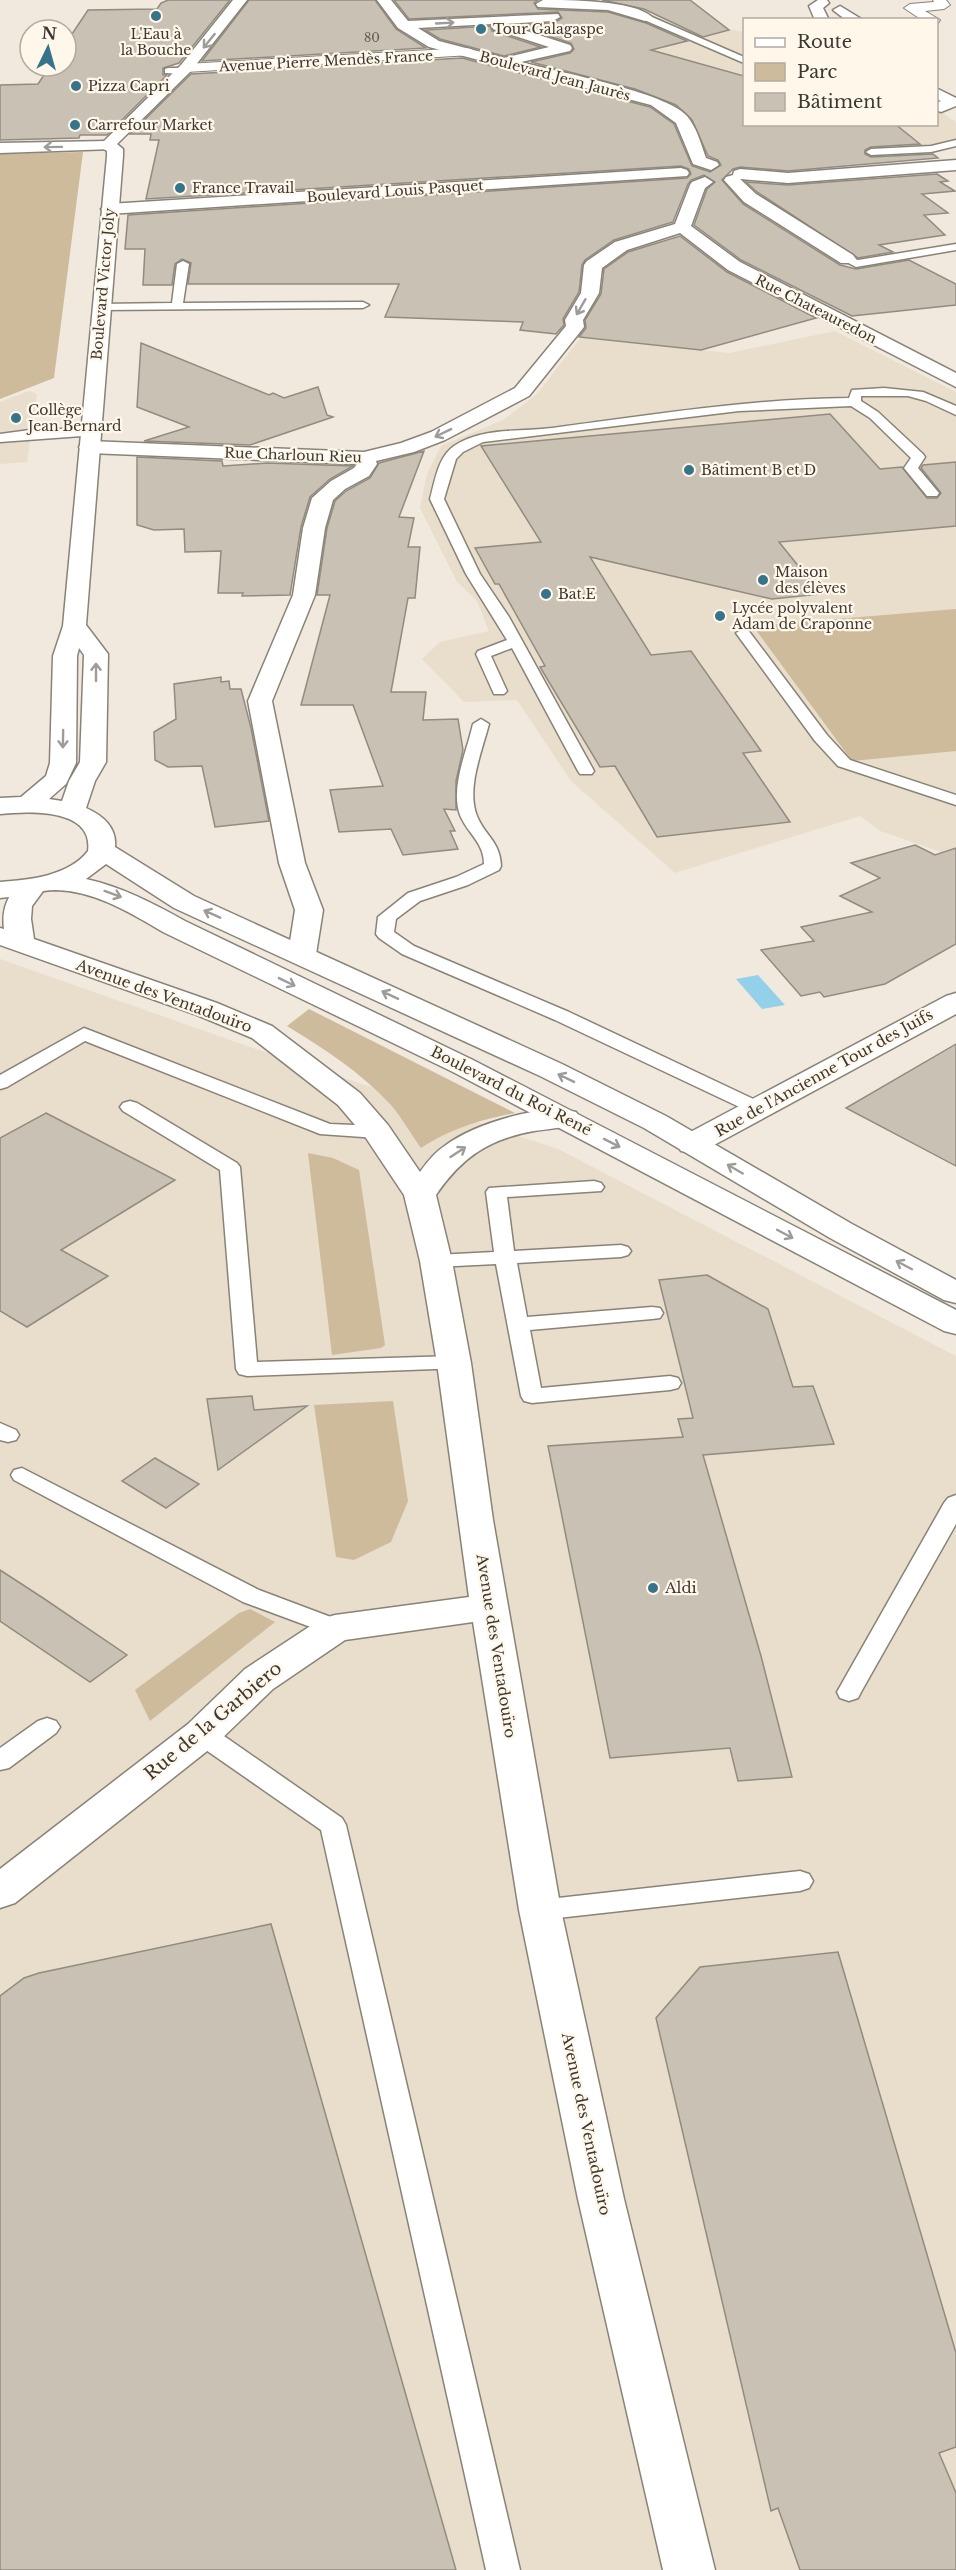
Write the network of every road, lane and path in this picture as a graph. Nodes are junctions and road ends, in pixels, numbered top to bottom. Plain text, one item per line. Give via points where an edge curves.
1 (240, 0) edge
2 (384, 0) edge
3 (939, 0) edge
4 (820, 1) edge
5 (541, 2) edge
6 (840, 10) dead end
7 (645, 17) joint
8 (821, 18) edge
9 (853, 18) edge
10 (930, 18) edge
11 (486, 21) junction
12 (403, 25) junction
13 (466, 52) junction
14 (743, 60) edge
15 (504, 62) junction
16 (179, 70) junction
17 (938, 93) edge
18 (938, 106) edge
19 (956, 114) edge
20 (956, 143) edge
21 (107, 146) junction
22 (0, 148) edge
23 (871, 152) dead end
24 (711, 165) junction
25 (954, 167) edge
26 (681, 173) junction
27 (736, 177) junction
28 (705, 182) junction
29 (109, 209) junction
30 (682, 227) junction
31 (956, 247) edge
32 (847, 259) joint
33 (183, 264) dead end
34 (363, 305) dead end
35 (177, 306) junction
36 (101, 307) junction
37 (956, 381) edge
38 (854, 402) junction
39 (956, 411) edge
40 (0, 438) edge
41 (90, 440) junction
42 (364, 458) junction
43 (932, 493) dead end
44 (74, 626) junction
45 (743, 633) dead end
46 (515, 642) junction
47 (499, 691) dead end
48 (481, 724) dead end
49 (586, 771) dead end
50 (956, 800) edge
51 (27, 805) junction
52 (0, 806) edge
53 (72, 811) junction
54 (102, 850) junction
55 (44, 885) junction
56 (0, 890) edge
57 (10, 940) edge
58 (302, 954) junction
59 (956, 1002) edge
60 (0, 1083) edge
61 (130, 1107) dead end
62 (759, 1109) junction
63 (565, 1118) junction
64 (377, 1132) junction
65 (693, 1144) junction
66 (594, 1187) dead end
67 (420, 1195) junction
68 (621, 1251) dead end
69 (505, 1257) junction
70 (436, 1261) junction
71 (956, 1293) edge
72 (652, 1313) dead end
73 (518, 1324) junction
74 (956, 1324) edge
75 (454, 1364) junction
76 (670, 1383) dead end
77 (22, 1475) dead end
78 (956, 1503) edge
79 (489, 1607) junction
80 (336, 1629) junction
81 (849, 1692) dead end
82 (47, 1727) dead end
83 (202, 1734) junction
84 (0, 1761) edge
85 (800, 1881) dead end
86 (0, 1892) edge
87 (540, 1910) junction
88 (503, 2570) edge
89 (688, 2570) edge

1 -> 16 street
2 - 12 street, Boulevard Jean Jaurès
3 - 10 street via 944,5 910,8
4 - 8 street via 816,6
5 - 7 street via 626,8
5 - 11 street via 553,17
6 - 9 street
7 - 14 lane
12 -> 11 street
11 - 15 street via 566,48
12 - 13 street, Boulevard Jean Jaurès via 434,44
13 - 15 street, Boulevard Jean Jaurès
13 - 16 street, Avenue Pierre Mendès France
15 - 24 street, Boulevard Jean Jaurès via 656,102 681,117 699,161
16 - 21 street
17 - 18 street via 952,102
18 - 19 street
20 - 23 lane via 932,149
21 -> 22 street
21 - 29 street, Boulevard Victor Joly via 115,149
24 - 26 street via 693,166
24 - 27 street via 734,169
25 - 27 street via 788,178
26 - 28 street via 687,179
26 - 29 street, Boulevard Louis Pasquet
27 - 28 street
27 - 32 street via 750,198
28 - 30 street via 696,189
29 - 36 street, Boulevard Victor Joly
30 - 37 street, Rue Chateauredon via 734,266
30 -> 42 street, Rue Charloun Rieu via 621,246 593,265 590,293 574,320 575,327 522,392 438,436
31 - 32 lane via 856,264
33 - 35 lane
34 - 35 lane
35 - 36 lane
36 - 41 street, Boulevard Victor Joly
38 - 39 lane via 856,393 924,394
38 - 43 lane via 874,415 918,457 911,468
38 - 46 lane via 743,406 668,415 481,438 456,450 446,467 437,499 473,574
40 - 41 lane via 30,434
41 - 42 street, Rue Charloun Rieu
41 - 44 street, Boulevard Victor Joly
42 - 58 street via 367,464 362,472 323,498 314,528 304,594 260,701 292,864 309,910
44 -> 51 street, Boulevard Victor Joly via 64,656 63,763 57,779
53 -> 44 street via 93,762 96,654
45 - 50 lane via 843,763
46 - 47 lane via 483,654
46 - 49 lane
48 - 62 lane via 465,797 468,815 494,852 493,866 414,897 387,917 385,934 408,950 562,1016
51 - 52 street
51 - 53 street
53 - 54 street via 98,828
54 - 55 street via 77,873
58 -> 54 street via 184,902
55 - 56 street
55 - 57 street via 22,895
55 -> 63 street, Boulevard du Roi René via 91,886 125,898 185,932
57 - 64 street, Avenue des Ventadouïro via 262,1032 349,1099
65 -> 58 street via 551,1070
59 - 62 street, Rue de l'Ancienne Tour des Juifs
60 - 64 lane via 84,1035 327,1130
61 - 75 lane via 230,1167 247,1369
62 - 65 street, Rue de l'Ancienne Tour des Juifs
67 -> 63 street via 445,1161 482,1136 537,1120
63 -> 74 street, Boulevard du Roi René
64 - 67 street, Avenue des Ventadouïro
71 -> 65 street
66 - 69 lane via 496,1192
67 - 70 street, Avenue des Ventadouïro
68 - 69 lane
69 - 70 lane
69 - 73 lane
70 - 75 street, Avenue des Ventadouïro
72 - 73 lane
73 - 76 lane via 532,1396
75 - 79 street, Avenue des Ventadouïro
77 - 80 lane via 251,1596
78 - 81 lane
79 - 80 street, Rue de la Garbiero
79 - 87 street, Avenue des Ventadouïro
80 - 83 street, Rue de la Garbiero via 259,1679
82 - 84 lane
83 - 86 street, Rue de la Garbiero
83 - 88 lane via 333,1825
85 - 87 lane
87 - 89 street, Avenue des Ventadouïro via 601,2199

